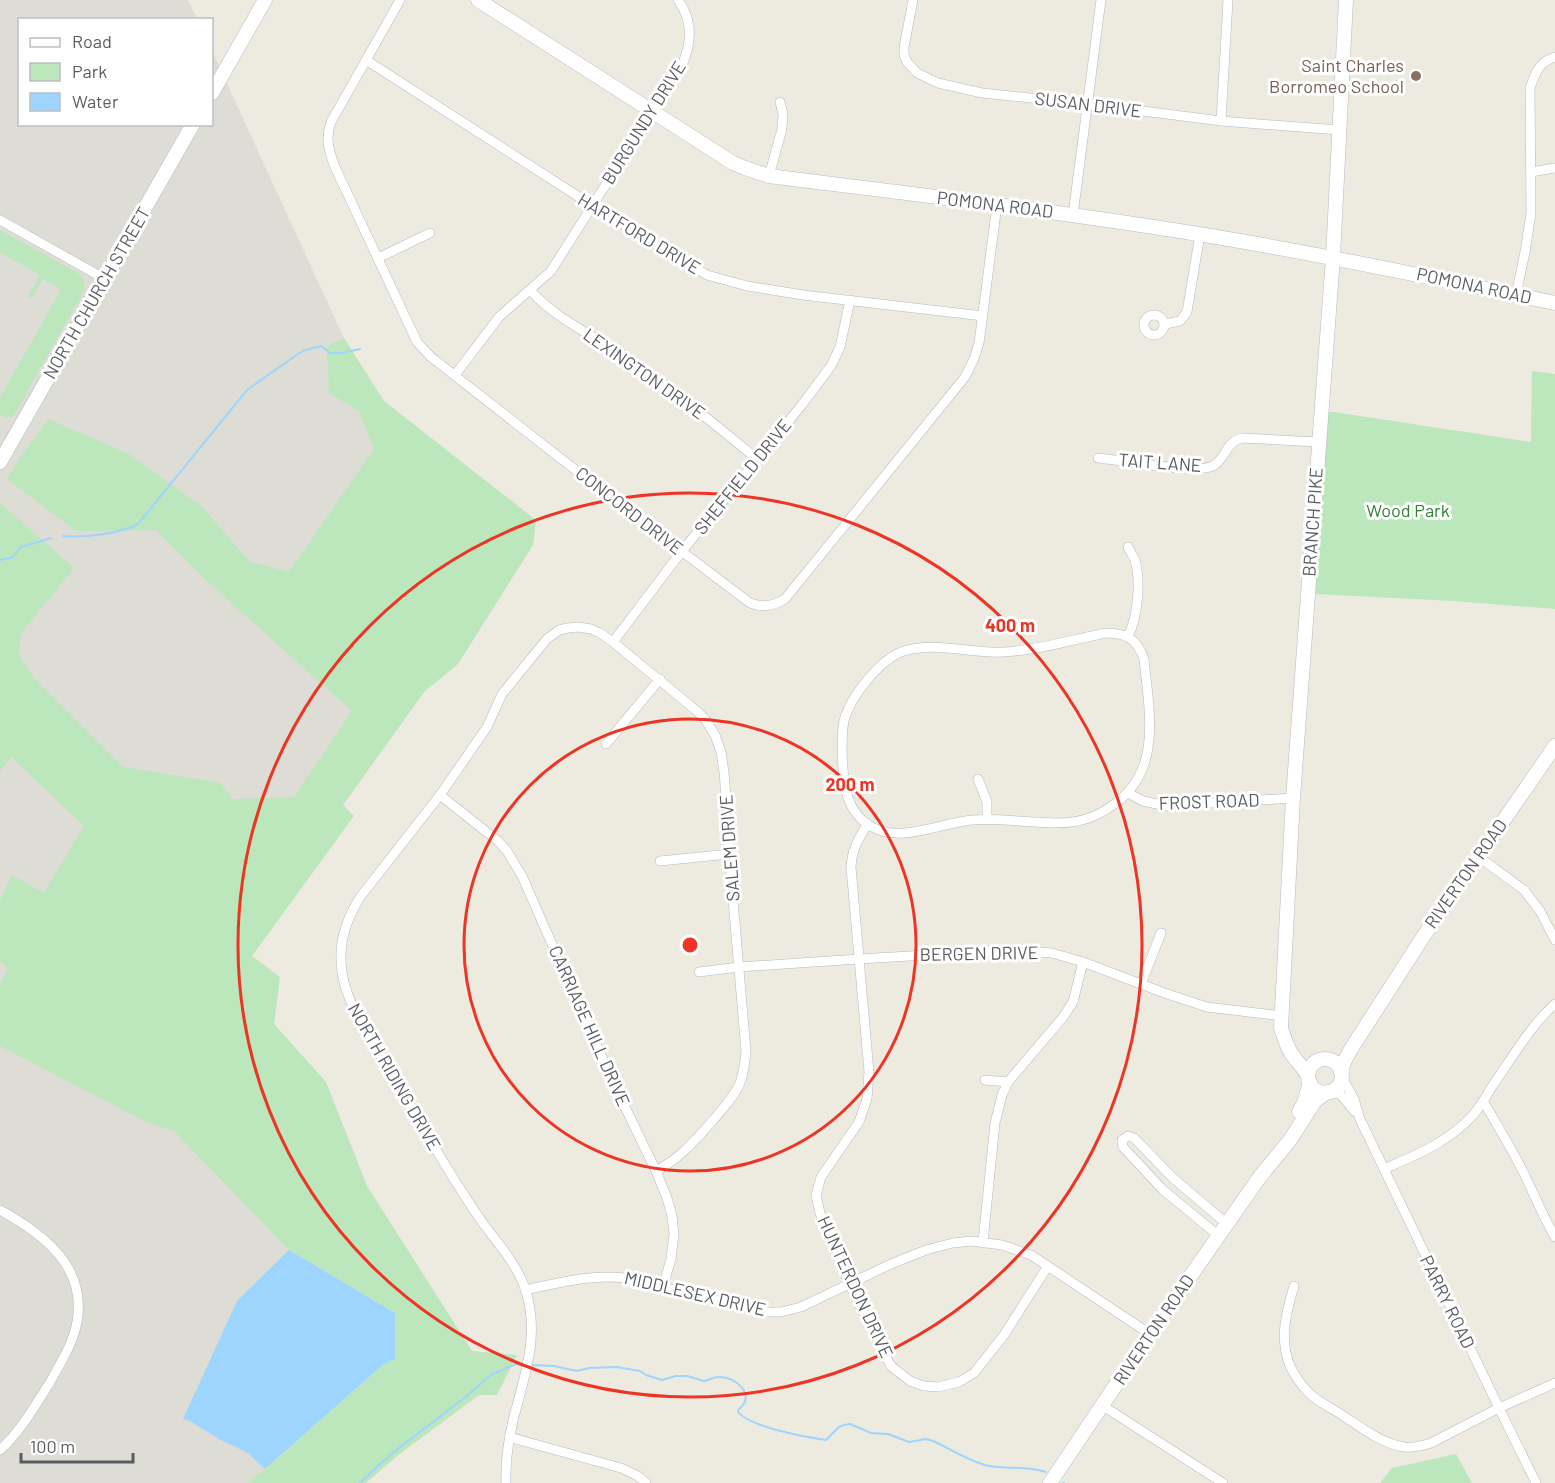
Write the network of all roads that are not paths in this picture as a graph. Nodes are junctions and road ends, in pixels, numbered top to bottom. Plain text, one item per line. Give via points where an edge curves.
1 (265, 0) edge
2 (400, 0) edge
3 (478, 0) edge
4 (678, 0) edge
5 (913, 0) edge
6 (1101, 0) edge
7 (1228, 0) edge
8 (1347, 0) edge
9 (1555, 57) edge
10 (366, 60) junction
11 (213, 91) edge
12 (780, 102) dead end
13 (1088, 104) junction
14 (651, 111) junction
15 (1221, 121) junction
16 (192, 126) edge
17 (1339, 130) junction
18 (1555, 168) edge
19 (1531, 172) junction
20 (769, 176) junction
21 (997, 205) junction
22 (593, 206) junction
23 (1073, 215) junction
24 (0, 220) edge
25 (430, 233) dead end
26 (1200, 234) junction
27 (1333, 257) junction
28 (378, 258) junction
29 (105, 279) junction
30 (530, 290) junction
31 (1516, 295) junction
32 (850, 300) junction
33 (1555, 303) edge
34 (983, 316) junction
35 (1165, 324) dead end
36 (454, 375) junction
37 (1318, 442) junction
38 (1098, 458) dead end
39 (757, 459) junction
40 (0, 462) edge
41 (1128, 547) dead end
42 (682, 551) junction
43 (1128, 636) junction
44 (613, 642) junction
45 (527, 665) joint
46 (660, 680) junction
47 (606, 744) dead end
48 (1555, 746) edge
49 (978, 779) dead end
50 (1128, 793) junction
51 (440, 795) junction
52 (1293, 798) junction
53 (987, 819) junction
54 (867, 825) junction
55 (729, 854) junction
56 (1479, 857) junction
57 (660, 861) dead end
58 (1161, 933) dead end
59 (1555, 940) edge
60 (859, 959) junction
61 (1083, 962) junction
62 (740, 967) junction
63 (699, 972) dead end
64 (1141, 984) junction
65 (1379, 1004) junction
66 (1555, 1004) edge
67 (1282, 1016) junction
68 (1287, 1044) junction
69 (1324, 1059) junction
70 (1341, 1074) junction
71 (1309, 1079) junction
72 (985, 1080) dead end
73 (1008, 1082) junction
74 (1329, 1092) junction
75 (1483, 1101) junction
76 (1360, 1119) junction
77 (1384, 1169) junction
78 (656, 1171) junction
79 (1259, 1178) junction
80 (0, 1210) edge
81 (1227, 1224) junction
82 (1219, 1236) junction
83 (1555, 1237) edge
84 (983, 1242) junction
85 (1048, 1266) junction
86 (849, 1283) junction
87 (1294, 1286) dead end
88 (663, 1287) junction
89 (525, 1290) junction
90 (1150, 1334) junction
91 (1555, 1383) edge
92 (1102, 1406) junction
93 (1499, 1408) junction
94 (509, 1437) junction
95 (0, 1450) edge
96 (506, 1483) edge
97 (646, 1483) edge
98 (1050, 1483) edge
99 (1223, 1483) edge
100 (1536, 1483) edge

1 - 11 street
2 - 10 street, CONCORD DRIVE
3 - 14 street, POMONA ROAD
4 - 14 street, BURGUNDY DRIVE via 687,19 689,49
5 - 13 street, SUSAN DRIVE via 904,55 917,73 938,83 982,93
6 - 13 street
7 - 15 street
8 - 17 street, BRANCH PIKE
9 - 19 street via 1545,61 1535,73 1530,88
10 - 22 street, HARTFORD DRIVE
10 - 28 street, CONCORD DRIVE via 327,135 334,165
12 - 20 street via 782,129
13 - 15 street, SUSAN DRIVE
13 - 23 street
14 - 20 street, POMONA ROAD via 733,163
14 - 22 street, BURGUNDY DRIVE
15 - 17 street, SUSAN DRIVE
16 - 29 street, NORTH CHURCH STREET
17 - 27 street, BRANCH PIKE
18 - 19 street
19 - 31 street via 1531,213
20 - 21 street, POMONA ROAD
21 - 23 street, POMONA ROAD
21 - 34 street, CONCORD DRIVE
22 - 30 street, BURGUNDY DRIVE via 551,271
22 - 32 street, HARTFORD DRIVE via 707,275 747,286
23 - 26 street, POMONA ROAD
24 - 29 street
25 - 28 street
26 - 27 street, POMONA ROAD
26 - 35 street via 1187,312 1180,321
27 - 31 street, POMONA ROAD
27 - 37 street, BRANCH PIKE
28 - 36 street, CONCORD DRIVE via 417,342
29 - 40 street, NORTH CHURCH STREET
30 - 36 street, BURGUNDY DRIVE via 499,318
30 - 39 street, LEXINGTON DRIVE via 542,303 666,386
31 - 33 street, POMONA ROAD
32 - 34 street, HARTFORD DRIVE
32 - 39 street, SHEFFIELD DRIVE via 840,348 831,366
34 - 42 street, CONCORD DRIVE via 979,343 965,377 785,599 769,606 750,603
36 - 42 street, CONCORD DRIVE
37 - 38 street, TAIT LANE via 1242,438 1232,442 1217,462 1206,468
37 - 52 street, BRANCH PIKE
39 - 42 street, SHEFFIELD DRIVE
41 - 43 street via 1135,560 1137,591
42 - 44 street, SHEFFIELD DRIVE
43 - 50 street via 1144,659 1150,721 1148,754 1135,786
43 - 54 street via 1106,633 1002,652 921,648 903,651 887,660 852,700 843,727 848,797
44 - 45 street, SALEM DRIVE via 591,629 559,630
44 - 46 street, SALEM DRIVE
45 - 51 street, NORTH RIDING DRIVE via 502,694 487,727
46 - 47 street
46 - 55 street, SALEM DRIVE via 698,712 716,735 724,772
48 - 56 street, RIVERTON ROAD
49 - 53 street via 987,802
50 - 52 street, FROST ROAD via 1166,806
50 - 53 street via 1107,810 1080,821
51 - 78 street, CARRIAGE HILL DRIVE via 498,842 515,863
51 - 89 street, NORTH RIDING DRIVE via 351,913 342,937 342,974 353,1006 427,1136 489,1233 511,1260
52 - 67 street, BRANCH PIKE
53 - 54 street via 895,833
54 - 60 street, HUNTERDON DRIVE via 852,855
55 - 57 street
55 - 62 street, SALEM DRIVE
56 - 59 street via 1524,890
56 - 65 street, RIVERTON ROAD
58 - 64 street
60 - 61 street, BERGEN DRIVE via 1011,950 1052,953
60 - 62 street, BERGEN DRIVE
60 - 86 street, HUNTERDON DRIVE via 869,1072 867,1099 859,1122 821,1177 816,1195
61 - 64 street, BERGEN DRIVE
61 - 73 street via 1069,1009
62 - 63 street, BERGEN DRIVE
62 - 78 street, SALEM DRIVE via 746,1051 739,1085 686,1151
64 - 67 street, BERGEN DRIVE via 1207,1006
65 - 69 street, RIVERTON ROAD via 1341,1051
65 - 70 street, RIVERTON ROAD via 1344,1062
66 - 75 street via 1526,1037
67 - 68 street, BRANCH PIKE via 1281,1028
68 - 69 street via 1309,1057
68 - 71 street, BRANCH PIKE
69 - 70 street via 1336,1063
69 - 71 street via 1311,1065
70 - 74 street via 1338,1086
70 - 76 street, PARRY ROAD
71 - 74 street via 1316,1090
71 - 79 street, RIVERTON ROAD via 1304,1103
72 - 73 street
73 - 84 street via 995,1122
74 - 76 street, PARRY ROAD via 1343,1097
74 - 79 street, RIVERTON ROAD via 1315,1101
75 - 77 street via 1456,1132
75 - 83 street
76 - 77 street, PARRY ROAD
77 - 93 street, PARRY ROAD
78 - 88 street, CARRIAGE HILL DRIVE via 667,1198 674,1234
79 - 81 street, RIVERTON ROAD
80 - 95 street via 41,1235 62,1257 74,1282 79,1308 73,1336 61,1362 20,1429
81 - 82 street, RIVERTON ROAD
81 - 82 street via 1134,1138 1122,1140 1123,1147 1162,1190
82 - 90 street, RIVERTON ROAD
84 - 85 street, MIDDLESEX DRIVE via 1016,1249
84 - 86 street, MIDDLESEX DRIVE via 953,1243 926,1250
85 - 86 street, HUNTERDON DRIVE via 979,1369 959,1382 938,1387 910,1381 891,1366
85 - 90 street, MIDDLESEX DRIVE
86 - 88 street, MIDDLESEX DRIVE via 801,1307 781,1312 766,1312
87 - 93 street via 1283,1333 1291,1367 1310,1394 1376,1437 1404,1447 1422,1446
88 - 89 street, MIDDLESEX DRIVE via 608,1276
89 - 94 street, NORTH RIDING DRIVE via 532,1342
90 - 92 street, RIVERTON ROAD
91 - 93 street
92 - 98 street, RIVERTON ROAD
92 - 99 street
93 - 100 street, PARRY ROAD
94 - 96 street, NORTH RIDING DRIVE
94 - 97 street via 621,1468

